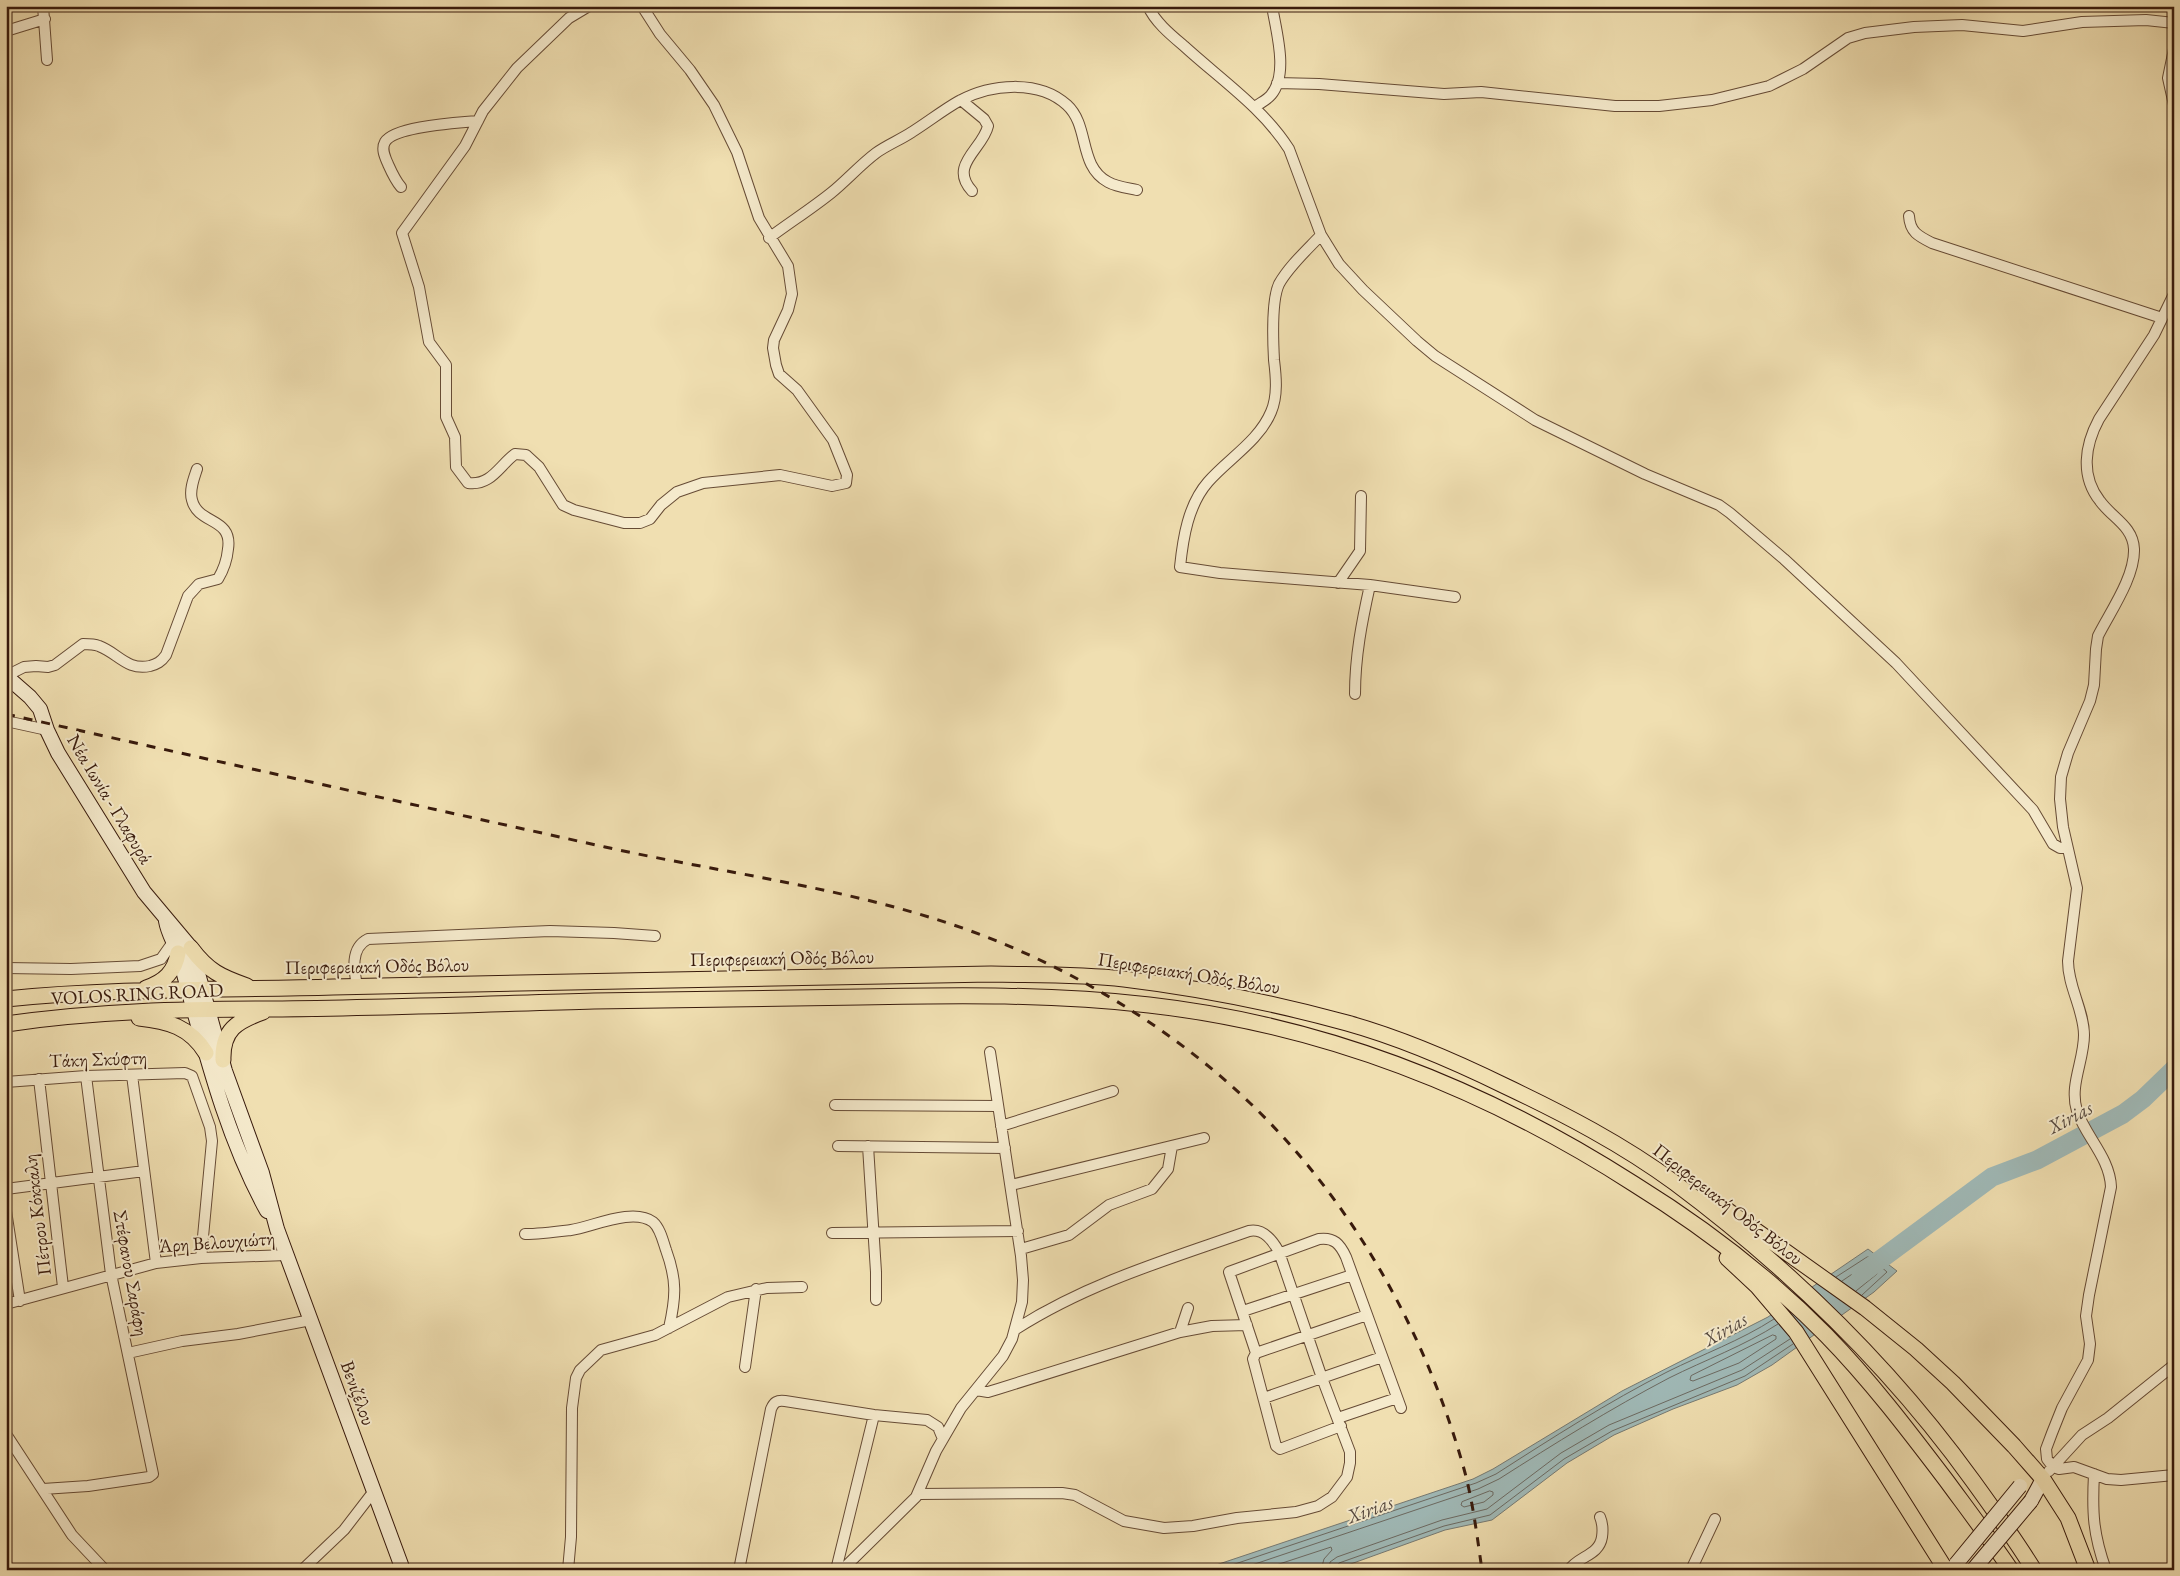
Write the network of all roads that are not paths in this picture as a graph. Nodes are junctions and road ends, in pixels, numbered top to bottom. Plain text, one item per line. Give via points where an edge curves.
1 (43, 6) edge
2 (590, 6) edge
3 (642, 6) edge
4 (1148, 6) edge
5 (1272, 6) edge
6 (45, 19) junction
7 (2174, 23) edge
8 (6, 31) edge
9 (2174, 49) edge
10 (47, 60) dead end
11 (1277, 83) junction
12 (961, 100) junction
13 (2174, 104) edge
14 (1255, 107) junction
15 (478, 120) junction
16 (402, 187) dead end
17 (1137, 190) dead end
18 (972, 191) dead end
19 (1909, 216) dead end
20 (1321, 235) junction
21 (769, 238) junction
22 (2174, 294) edge
23 (2162, 318) junction
24 (197, 469) dead end
25 (1361, 496) dead end
26 (1338, 583) junction
27 (1370, 585) junction
28 (1454, 597) dead end
29 (6, 676) edge
30 (1355, 694) dead end
31 (6, 721) edge
32 (47, 730) junction
33 (2067, 848) junction
34 (655, 936) dead end
35 (181, 948) junction
36 (6, 968) edge
37 (356, 986) junction
38 (255, 989) junction
39 (140, 990) junction
40 (196, 990) junction
41 (6, 999) edge
42 (201, 1009) junction
43 (271, 1009) junction
44 (105, 1013) junction
45 (6, 1024) edge
46 (990, 1052) dead end
47 (206, 1053) junction
48 (222, 1060) junction
49 (132, 1075) junction
50 (86, 1076) junction
51 (40, 1079) junction
52 (6, 1082) edge
53 (1113, 1091) dead end
54 (835, 1105) dead end
55 (998, 1106) junction
56 (1001, 1126) junction
57 (1204, 1138) dead end
58 (838, 1146) dead end
59 (868, 1146) junction
60 (1172, 1146) junction
61 (1005, 1148) junction
62 (144, 1171) junction
63 (97, 1177) junction
64 (1674, 1182) junction
65 (50, 1184) junction
66 (1011, 1184) junction
67 (6, 1189) edge
68 (6, 1211) edge
69 (277, 1229) junction
70 (1018, 1232) junction
71 (832, 1233) dead end
72 (874, 1233) junction
73 (525, 1234) dead end
74 (1021, 1249) junction
75 (1279, 1252) junction
76 (287, 1255) junction
77 (201, 1258) junction
78 (156, 1262) junction
79 (111, 1274) junction
80 (1352, 1275) junction
81 (63, 1287) junction
82 (802, 1287) dead end
83 (756, 1289) junction
84 (1294, 1294) junction
85 (1777, 1298) junction
86 (876, 1300) dead end
87 (20, 1301) junction
88 (6, 1304) edge
89 (1188, 1308) dead end
90 (1243, 1312) junction
91 (1367, 1315) junction
92 (310, 1320) junction
93 (1247, 1325) junction
94 (669, 1328) junction
95 (1016, 1328) junction
96 (1180, 1332) junction
97 (1308, 1336) junction
98 (128, 1353) junction
99 (1256, 1353) junction
100 (1382, 1357) junction
101 (2174, 1365) edge
102 (745, 1367) dead end
103 (1322, 1378) junction
104 (976, 1390) junction
105 (1264, 1398) junction
106 (874, 1415) junction
107 (1339, 1422) junction
108 (6, 1434) edge
109 (943, 1438) junction
110 (2052, 1467) junction
111 (2094, 1474) junction
112 (2174, 1475) edge
113 (2042, 1479) junction
114 (42, 1489) junction
115 (374, 1491) junction
116 (918, 1494) junction
117 (1600, 1517) dead end
118 (1715, 1519) dead end
119 (1951, 1568) edge
120 (105, 1570) edge
121 (302, 1570) edge
122 (403, 1570) edge
123 (568, 1570) edge
124 (739, 1570) edge
125 (836, 1570) edge
126 (842, 1570) edge
127 (1569, 1570) edge
128 (1691, 1570) edge
129 (1973, 1570) edge
130 (2011, 1570) edge
131 (2034, 1570) edge
132 (2088, 1570) edge
133 (2106, 1570) edge

1 - 6 street
2 - 15 street via 569,18 517,68
3 - 21 street via 714,105 731,138
4 - 14 street via 1152,15 1174,38
5 - 11 street via 1279,48
6 - 8 street
6 - 10 street
7 - 11 street via 2146,20 2082,22 2023,31 1962,25 1914,26 1872,32 1848,38 1803,69 1770,86 1712,100 1659,106 1615,106 1481,92 1444,94
9 - 13 street via 2168,78
11 - 14 street via 1271,95
12 - 17 street via 1003,87 1032,89 1056,97 1074,112 1093,170 1106,182
12 - 18 street via 988,126 983,139 965,163 966,182
12 - 21 street via 875,154 831,193
14 - 20 street via 1289,149
15 - 16 street via 402,131 389,136 383,148 384,154 394,180
15 - 21 street via 465,146 402,233 419,287 429,342 446,365 446,418 455,437 456,467 468,483 489,479 509,458 521,453 533,459 563,505 633,524 650,519 677,492 703,482 780,475 832,486 846,483 847,474 833,440 797,390 779,374 776,365 774,340 792,294 788,266
19 - 23 street via 1910,228 1932,242
20 - 26 street via 1291,268 1277,290 1273,338 1276,388 1271,413 1255,436 1209,481 1197,498 1183,542 1180,568
20 - 33 street via 1339,264 1363,290 1435,356 1535,420 1636,470 1719,505 1743,523 1896,663 2034,810 2053,844
22 - 23 street
23 - 33 street via 2099,419 2086,454 2091,483 2099,500 2129,531 2134,558 2125,584 2098,636 2094,685 2061,777 2060,805
24 - 29 street via 191,499 199,511 226,531 230,542 227,560 218,579 199,584 188,596 162,662 134,667 100,646 83,644 56,665 30,666
25 - 26 street via 1360,551
26 - 27 street
27 - 28 street
27 - 30 street via 1355,667
29 - 32 main road, Νέα Ιωνία - Γλαφυρά via 37,704
31 - 32 street
32 - 35 main road, Νέα Ιωνία - Γλαφυρά via 66,768 144,892 181,934
33 - 110 street via 2077,881 2068,972 2084,1036 2075,1090 2077,1111 2110,1175 2111,1187 2086,1316 2090,1351 2052,1433 2046,1455
34 - 37 street via 550,931 368,939 355,955
35 - 36 street via 140,966
35 - 38 main road via 214,972
35 - 39 main road via 167,976
35 - 40 main road, Νέα Ιωνία - Γλαφυρά
37 - 38 main road, Περιφερειακή Οδός Βόλου
37 - 64 main road, Περιφερειακή Οδός Βόλου via 991,974 1121,979 1193,989 1349,1024 1414,1045 1556,1110
38 - 40 main road, Περιφερειακή Οδός Βόλου
39 - 40 main road, Περιφερειακή Οδός Βόλου
39 - 41 main road, Περιφερειακή Οδός Βόλου
40 - 42 main road, Νέα Ιωνία - Γλαφυρά
42 - 43 main road, VOLOS RING ROAD
42 - 44 main road, VOLOS RING ROAD
42 - 47 main road, Βενιζέλου
42 - 48 main road, Βενιζέλου
43 - 48 main road via 244,1019 232,1028 224,1041
43 - 85 main road, Περιφερειακή Οδός Βόλου via 917,996 1039,997 1203,1013 1354,1049 1486,1101 1531,1123 1666,1204 1728,1247
44 - 45 main road, VOLOS RING ROAD
44 - 47 main road via 170,1023 190,1033
46 - 55 street
47 - 69 main road, Βενιζέλου via 248,1177
48 - 69 main road, Βενιζέλου via 262,1173
49 - 50 street, Τάκη Σκύφτη
49 - 62 street
49 - 77 street, Τάκη Σκύφτη via 185,1073 194,1080 212,1141
50 - 51 street, Τάκη Σκύφτη
50 - 63 street, Στέφανου Σαράφη
51 - 52 street, Τάκη Σκύφτη
51 - 65 street, Πέτρου Κόκκαλη
53 - 56 street
54 - 55 street
55 - 56 street
56 - 61 street
57 - 60 street
58 - 59 street
59 - 61 street
59 - 72 street
60 - 66 street
60 - 74 street via 1168,1170 1152,1189 1109,1205 1069,1235
61 - 66 street
62 - 63 street
62 - 78 street
63 - 65 street
63 - 79 street, Στέφανου Σαράφη
64 - 113 main road via 1727,1210 1865,1308 1936,1367
64 - 131 main road, Περιφερειακή Οδός Βόλου via 1794,1280 1837,1320 1915,1404 1993,1508
65 - 67 street
65 - 81 street, Πέτρου Κόκκαλη
66 - 70 street
68 - 87 street
69 - 76 main road, Βενιζέλου
70 - 72 street
70 - 74 street
71 - 72 street
72 - 86 street
73 - 94 street via 557,1233 622,1218 651,1221 658,1228 674,1270 675,1299
74 - 95 street via 1022,1302
75 - 80 street via 1319,1239 1331,1239 1342,1247
75 - 84 street
75 - 90 street via 1229,1272
75 - 95 street via 1266,1235 1249,1230 1118,1277 1045,1310
76 - 77 street, Άρη Βελουχιώτη
76 - 92 main road, Βενιζέλου
77 - 78 street, Άρη Βελουχιώτη
78 - 79 street, Άρη Βελουχιώτη
79 - 81 street, Άρη Βελουχιώτη
79 - 98 street, Στέφανου Σαράφη
80 - 84 street
80 - 91 street
81 - 87 street, Άρη Βελουχιώτη
82 - 83 street
83 - 94 street via 718,1301
83 - 102 street
84 - 90 street
84 - 97 street
85 - 119 main road
85 - 130 main road, Περιφερειακή Οδός Βόλου via 1822,1331 1852,1362 1899,1418
87 - 88 street, Άρη Βελουχιώτη
89 - 96 street
90 - 93 street
91 - 97 street
91 - 100 street
92 - 98 street
92 - 115 main road, Βενιζέλου
93 - 96 street via 1212,1326
93 - 99 street
94 - 123 street via 601,1350 584,1365 576,1378
95 - 104 street via 1003,1356
96 - 104 street via 988,1392
97 - 99 street
97 - 103 street
98 - 114 street, Στέφανου Σαράφη via 152,1475 88,1486
99 - 105 street via 1253,1359
100 - 103 street
100 - 107 street via 1399,1403
101 - 110 street via 2082,1435
103 - 105 street
103 - 107 street
104 - 109 street
105 - 107 street via 1276,1446 1280,1449
106 - 109 street via 931,1421
106 - 124 street via 779,1400 774,1403
106 - 125 street
107 - 116 street via 1350,1452 1347,1477 1332,1497 1318,1506 1296,1512 1164,1528 1124,1521 1075,1495 1062,1493
108 - 114 street
109 - 116 street
110 - 111 street via 2074,1467
110 - 113 street
111 - 112 street via 2121,1480
111 - 133 street via 2094,1530
113 - 119 main road, bridge via 2020,1486
113 - 129 main road, bridge via 2031,1501
113 - 132 main road via 2068,1518
114 - 120 street via 72,1535
115 - 121 street via 344,1530
115 - 122 main road, Βενιζέλου
116 - 126 street
117 - 127 street via 1601,1544
118 - 128 street

